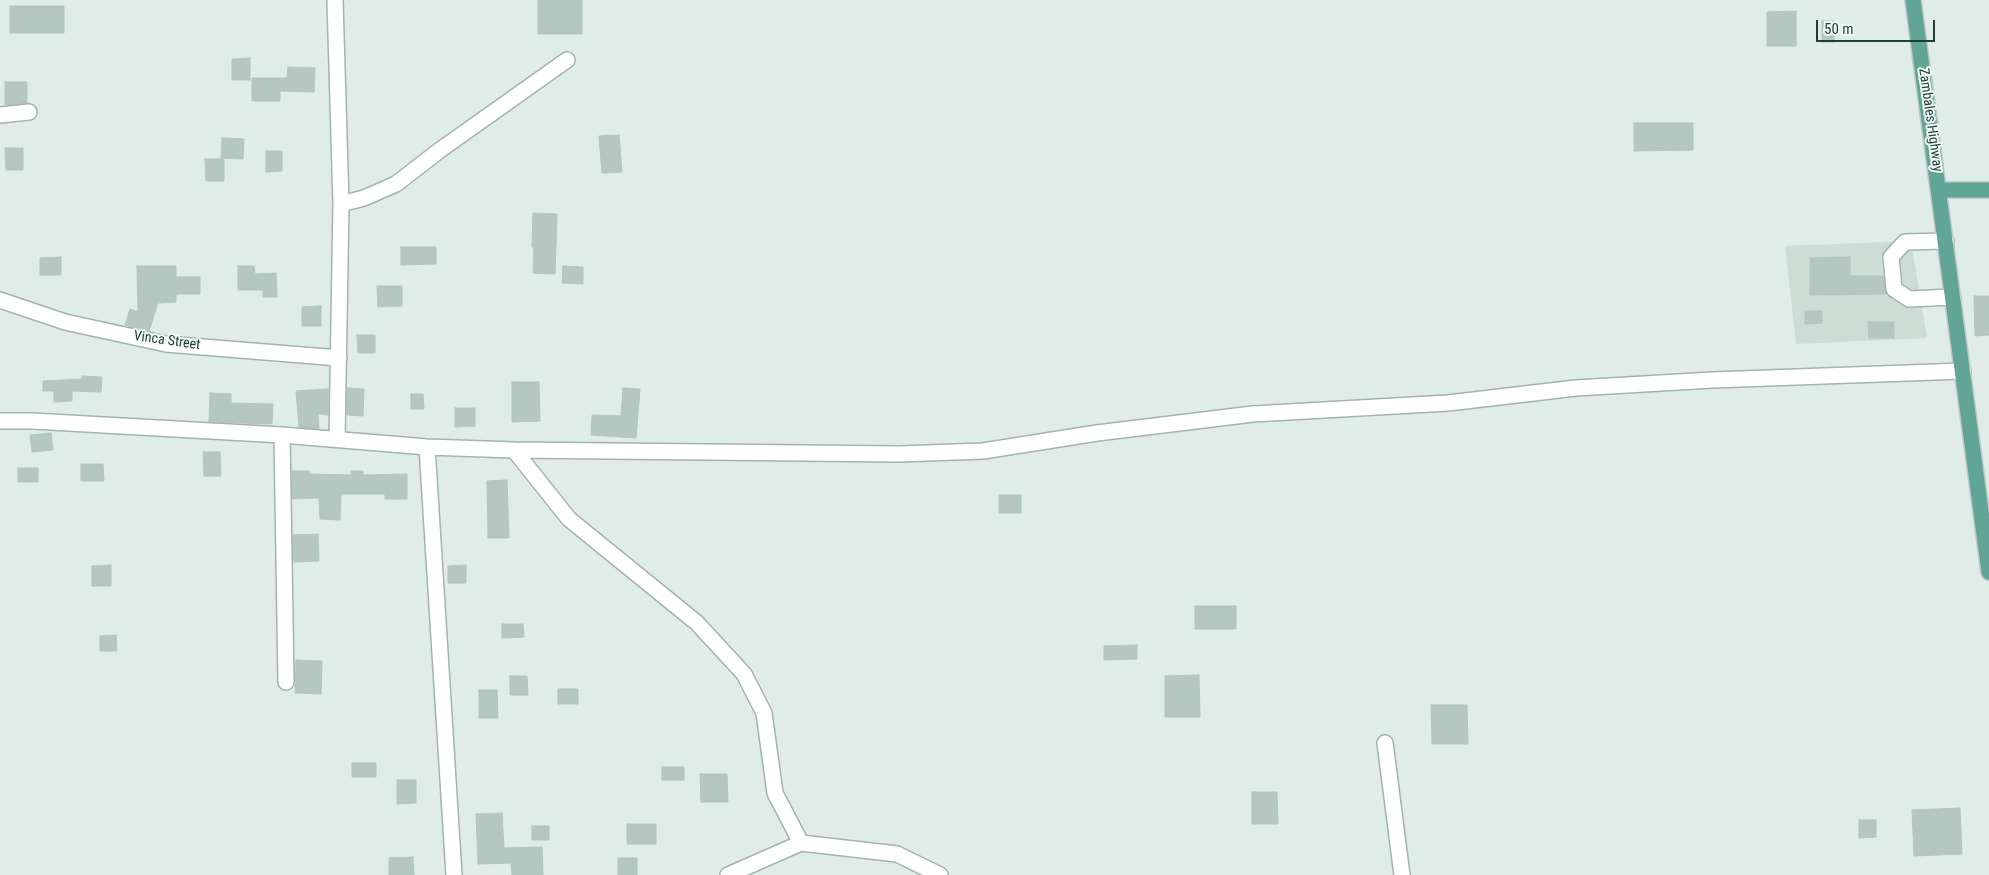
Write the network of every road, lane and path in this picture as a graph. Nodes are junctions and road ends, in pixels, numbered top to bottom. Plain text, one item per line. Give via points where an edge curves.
1 (335, 0) edge
2 (1913, 0) edge
3 (567, 60) dead end
4 (28, 112) dead end
5 (0, 115) edge
6 (1939, 190) junction
7 (1989, 190) edge
8 (341, 204) junction
9 (1946, 241) junction
10 (1953, 297) junction
11 (0, 300) edge
12 (339, 358) junction
13 (1963, 371) junction
14 (0, 421) edge
15 (282, 435) junction
16 (337, 439) junction
17 (426, 447) junction
18 (514, 450) junction
19 (1984, 499) edge
20 (1989, 572) edge
21 (286, 682) dead end
22 (1385, 743) dead end
23 (801, 843) junction
24 (454, 875) edge
25 (728, 875) edge
26 (940, 875) edge
27 (1402, 875) edge

1 - 8 street
2 - 6 main road, Zambales Highway
3 - 8 street via 396,184
4 - 5 street
6 - 7 main road, Zambales Highway
6 - 9 main road
8 - 12 street
9 - 10 main road
9 - 10 street via 1905,242 1892,257 1894,289 1909,299
10 - 13 main road
11 - 12 street, Vinca Street via 65,322 166,344
12 - 16 street
13 - 18 street via 1585,387 1448,403 1253,414 983,451 899,454
13 - 19 main road
14 - 15 street
15 - 16 street
15 - 21 street
16 - 17 street
17 - 18 street
17 - 24 street
18 - 23 street via 569,519 697,623 744,674 764,713 775,793
19 - 20 main road
22 - 27 street
23 - 25 street
23 - 26 street via 897,854

